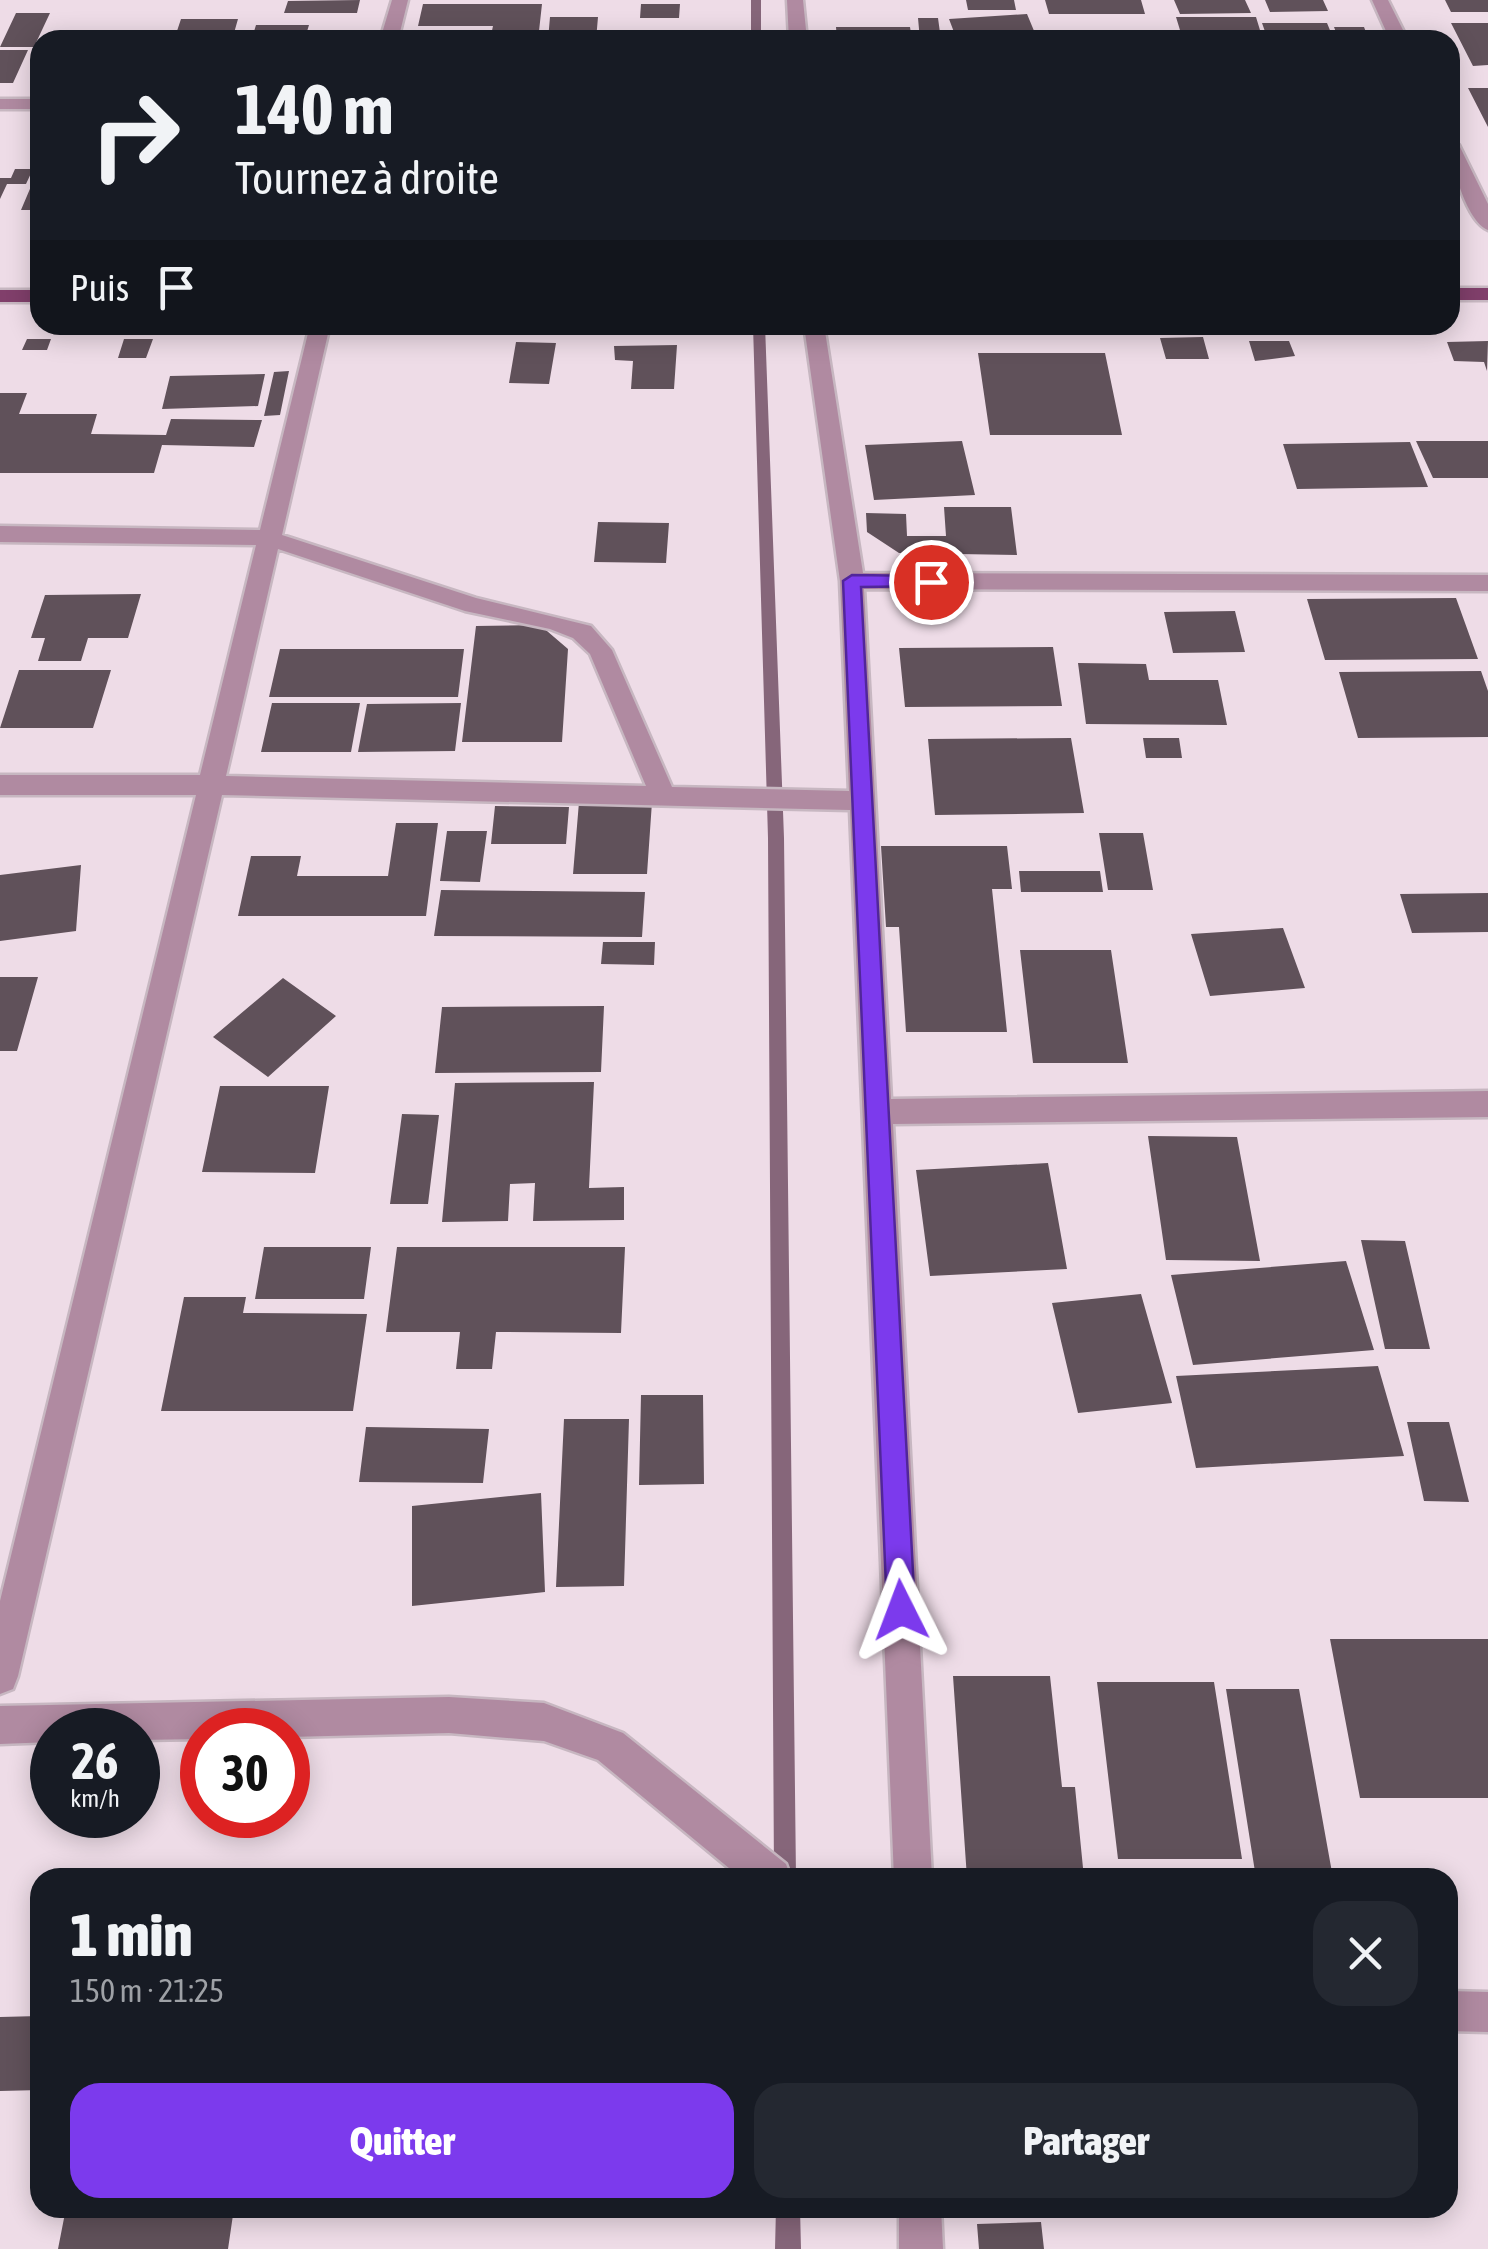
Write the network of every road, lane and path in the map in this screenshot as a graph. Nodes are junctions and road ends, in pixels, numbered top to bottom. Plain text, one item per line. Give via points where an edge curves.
1 (400, 0) edge
2 (796, 0) edge
3 (1380, 0) edge
4 (392, 30) edge
5 (798, 30) edge
6 (1394, 30) edge
7 (0, 104) edge
8 (30, 104) edge
9 (1460, 166) edge
10 (1488, 224) edge
11 (1460, 294) edge
12 (1488, 294) edge
13 (0, 296) edge
14 (30, 296) edge
15 (318, 335) edge
16 (815, 335) edge
17 (0, 534) edge
18 (268, 538) junction
19 (852, 581) junction
20 (1488, 583) edge
21 (0, 785) edge
22 (210, 785) junction
23 (662, 794) junction
24 (863, 801) junction
25 (1488, 1104) edge
26 (878, 1112) junction
27 (0, 1676) edge
28 (0, 1726) edge
29 (760, 1868) edge
30 (914, 1868) edge
31 (1458, 2012) edge
32 (1488, 2012) edge
33 (920, 2218) edge
34 (921, 2249) edge

1 - 4 street
2 - 5 street
3 - 6 street
7 - 8 street
9 - 10 street
11 - 12 main road
13 - 14 main road
15 - 18 street
16 - 19 street
17 - 18 street
18 - 22 street
18 - 23 street via 473,605 582,632 600,650
19 - 20 street
19 - 24 street
21 - 22 street
22 - 23 street
22 - 27 street
23 - 24 street
24 - 26 street
25 - 26 street
26 - 30 street
28 - 29 street via 449,1715 544,1722 610,1746
31 - 32 street
33 - 34 street

